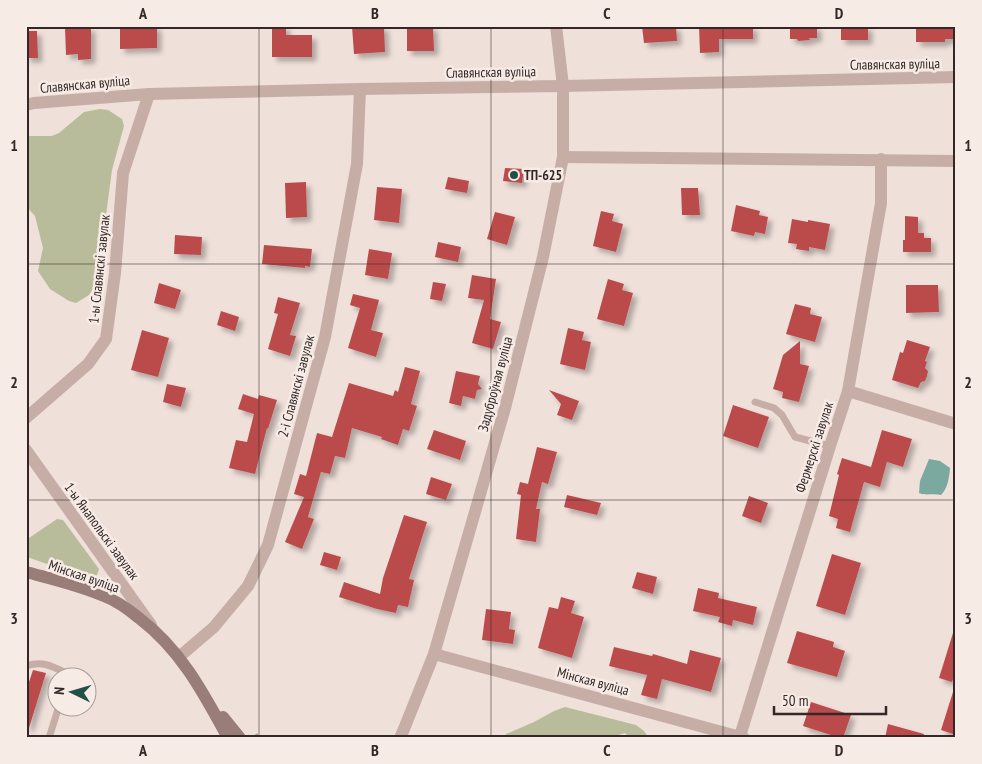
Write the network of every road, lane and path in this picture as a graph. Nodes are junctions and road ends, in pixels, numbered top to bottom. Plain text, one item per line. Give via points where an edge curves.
1 (556, 26) edge
2 (956, 77) edge
3 (563, 86) junction
4 (360, 89) junction
5 (149, 94) junction
6 (26, 105) edge
7 (563, 156) junction
8 (880, 159) junction
9 (956, 161) edge
10 (848, 391) junction
11 (755, 402) dead end
12 (26, 418) edge
13 (956, 424) edge
14 (830, 446) junction
15 (26, 450) edge
16 (26, 572) edge
17 (154, 629) junction
18 (434, 654) junction
19 (180, 657) junction
20 (26, 666) edge
21 (53, 666) edge
22 (206, 697) junction
23 (56, 716) edge
24 (256, 734) dead end
25 (742, 737) edge
26 (49, 738) edge
27 (228, 738) edge
28 (240, 738) edge
29 (259, 738) edge
30 (400, 738) edge

1 - 3 street, Задуброўная вуліца
2 - 3 street, Славянская вуліца
3 - 4 street, Славянская вуліца
3 - 7 street, Задуброўная вуліца
4 - 5 street, Славянская вуліца
4 - 19 street, 2-і Славянскі завулак via 357,164 325,337 268,545 248,586 214,627
5 - 6 street, Славянская вуліца
5 - 12 street, 1-ы Славянскі завулак via 123,172 106,339 88,364
7 - 8 street
7 - 18 street, Задуброўная вуліца via 543,257 505,408
8 - 9 street
8 - 10 street, Фермерскі завулак via 882,203
10 - 13 street
10 - 14 street, Фермерскі завулак
11 - 14 lane via 774,408 795,436
14 - 25 street, Фермерскі завулак
15 - 17 street, 1-ы Янапольскі завулак
16 - 17 main road, Мінская вуліца via 104,596
17 - 19 main road, Мінская вуліца
18 - 25 street, Мінская вуліца
18 - 30 street, Задуброўная вуліца
19 - 22 main road, Мінская вуліца
20 - 21 lane via 37,663
22 - 27 main road
22 - 28 main road
23 - 26 lane
24 - 29 path

